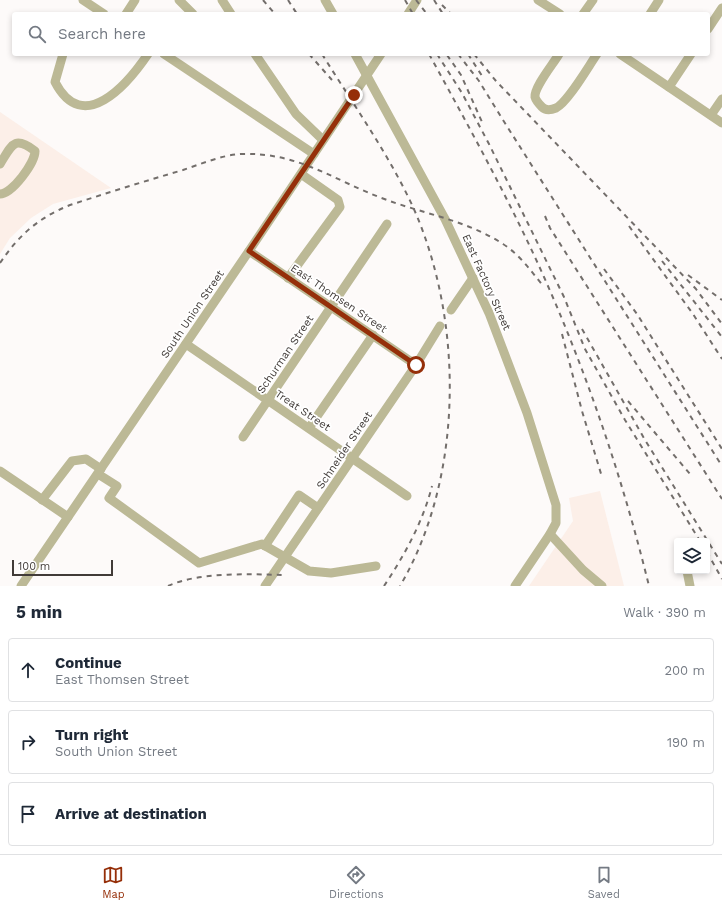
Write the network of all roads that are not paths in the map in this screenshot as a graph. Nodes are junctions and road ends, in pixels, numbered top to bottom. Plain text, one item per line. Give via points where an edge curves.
1 (83, 0) edge
2 (135, 0) edge
3 (179, 0) edge
4 (222, 0) edge
5 (325, 0) edge
6 (417, 0) edge
7 (538, 0) edge
8 (593, 0) edge
9 (660, 0) edge
10 (722, 8) edge
11 (91, 11) edge
12 (127, 12) edge
13 (191, 12) edge
14 (230, 12) edge
15 (332, 12) edge
16 (409, 12) edge
17 (557, 12) edge
18 (584, 12) edge
19 (651, 12) edge
20 (710, 26) edge
21 (62, 56) edge
22 (147, 56) edge
23 (167, 56) edge
24 (256, 56) edge
25 (356, 56) edge
26 (380, 56) edge
27 (558, 56) edge
28 (596, 56) edge
29 (623, 56) edge
30 (690, 56) edge
31 (367, 75) junction
32 (668, 87) junction
33 (354, 95) junction
34 (380, 99) junction
35 (722, 99) edge
36 (711, 115) junction
37 (722, 123) edge
38 (323, 140) junction
39 (314, 154) junction
40 (0, 164) edge
41 (301, 174) junction
42 (0, 194) edge
43 (387, 224) dead end
44 (249, 251) junction
45 (288, 278) junction
46 (473, 278) junction
47 (332, 307) junction
48 (451, 310) dead end
49 (440, 326) dead end
50 (373, 335) junction
51 (186, 344) junction
52 (416, 365) junction
53 (269, 400) junction
54 (309, 428) junction
55 (243, 438) dead end
56 (352, 458) junction
57 (0, 471) edge
58 (99, 471) junction
59 (407, 496) dead end
60 (42, 500) junction
61 (318, 508) junction
62 (68, 517) junction
63 (550, 534) junction
64 (266, 546) junction
65 (285, 557) junction
66 (376, 566) dead end
67 (688, 574) edge
68 (21, 586) edge
69 (265, 586) edge
70 (515, 586) edge
71 (602, 586) edge
72 (690, 586) edge

1 - 11 street
2 - 12 street
3 - 13 street
4 - 14 street
5 - 15 street
6 - 16 street
7 - 17 street
8 - 18 street
9 - 19 street
10 - 20 street
21 - 22 street via 55,82 61,94 73,103 87,106 102,102 119,90
23 - 39 street
24 - 38 street via 296,114
25 - 31 street, East Factory Street
26 - 31 street, South Union Street
27 - 28 street via 537,88 535,96 540,105 549,110 557,107 566,98
29 - 32 street
30 - 32 street
31 - 33 street, South Union Street
31 - 34 street, East Factory Street
32 - 36 street
33 - 34 street via 366,91
33 - 38 street, South Union Street
34 - 46 street, East Factory Street via 445,219
35 - 36 street
36 - 37 street
38 - 39 street, South Union Street
39 - 41 street, South Union Street
40 - 42 street via 17,142 22,142 35,152 35,157 20,180 6,194
41 - 44 street, South Union Street
41 - 45 street via 338,200 340,207
43 - 47 street, Schurman Street
44 - 45 street, East Thomsen Street
44 - 51 street, South Union Street
45 - 47 street, East Thomsen Street
46 - 48 street
46 - 63 street, East Factory Street via 528,413 556,505 556,523
47 - 50 street, East Thomsen Street
47 - 53 street, Schurman Street
49 - 52 street, Schneider Street
50 - 52 street, East Thomsen Street
50 - 54 street
51 - 53 street, Treat Street
51 - 58 street, South Union Street
52 - 56 street, Schneider Street
53 - 54 street, Treat Street
53 - 55 street, Schurman Street
54 - 56 street, Treat Street
56 - 59 street, Treat Street
56 - 61 street, Schneider Street
57 - 60 street
58 - 60 street via 86,459 72,461
58 - 62 street, South Union Street
58 - 64 street via 117,486 109,498 199,563 262,544
60 - 62 street
61 - 64 street via 299,495
61 - 65 street, Schneider Street
62 - 68 street, South Union Street
63 - 70 street, East Factory Street
63 - 71 street via 583,570
64 - 65 street
65 - 66 street via 309,571 331,573
65 - 69 street, Schneider Street
67 - 72 street

